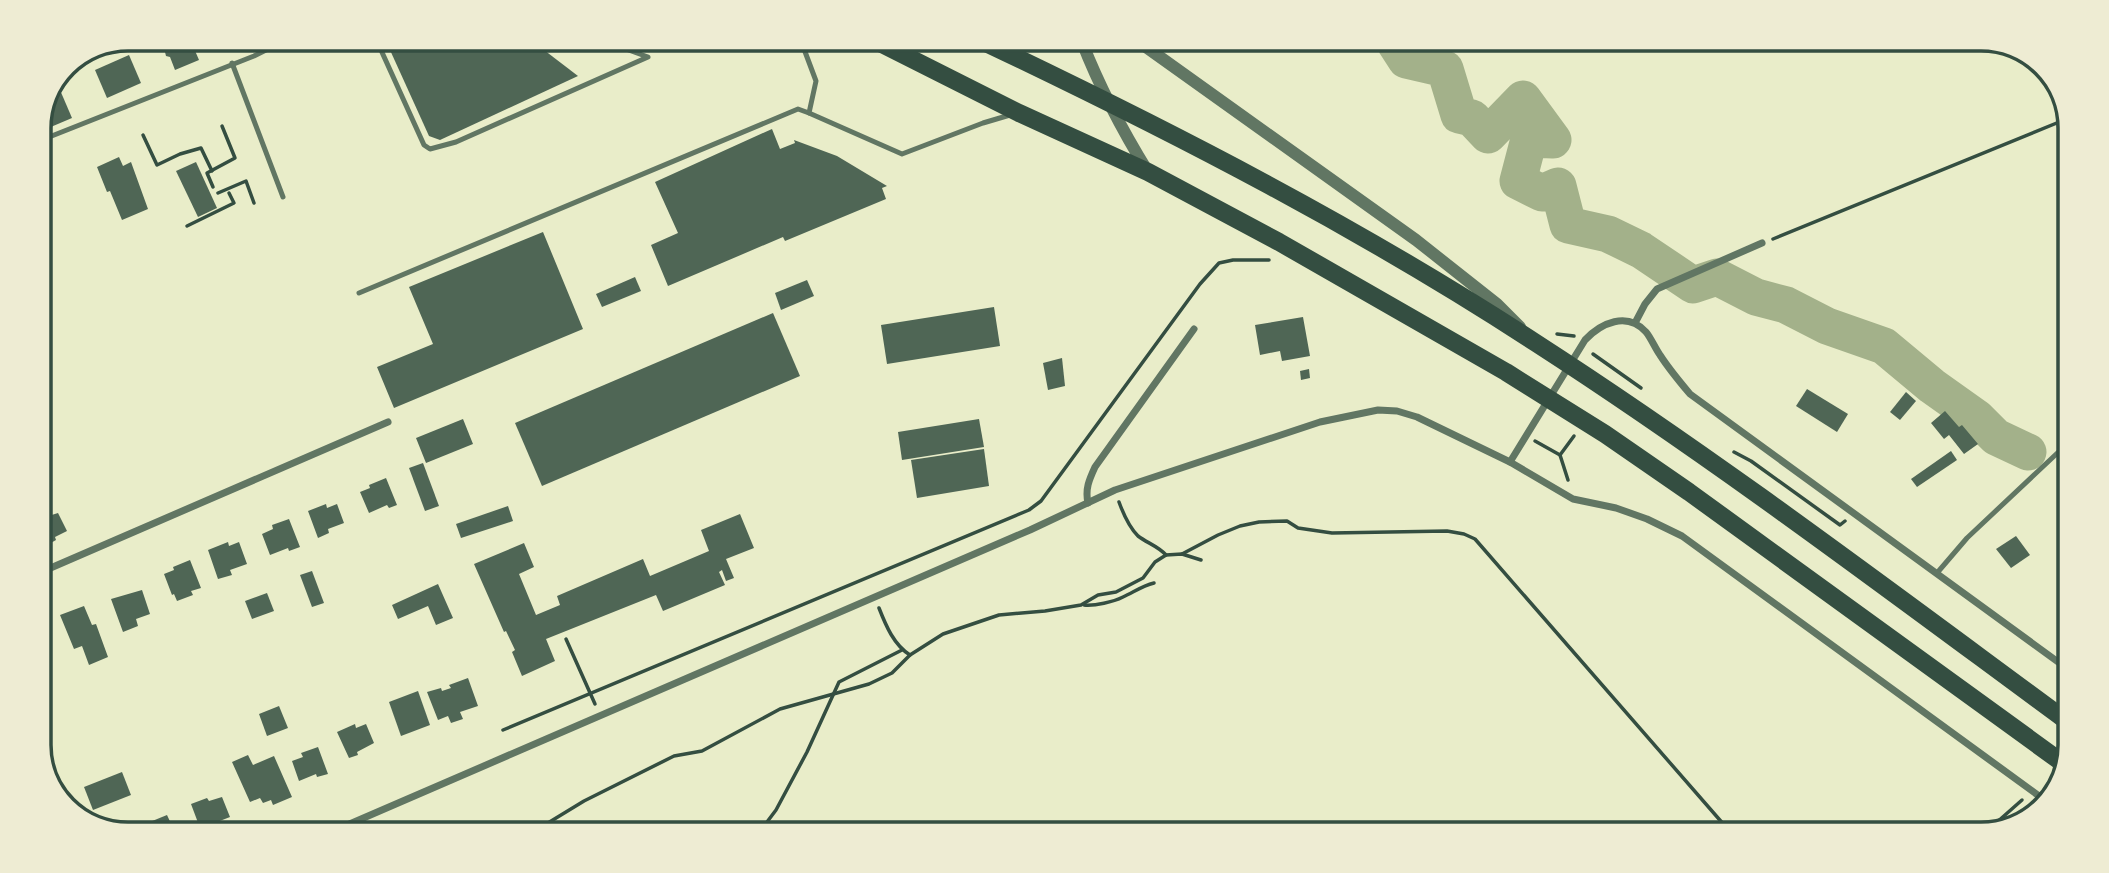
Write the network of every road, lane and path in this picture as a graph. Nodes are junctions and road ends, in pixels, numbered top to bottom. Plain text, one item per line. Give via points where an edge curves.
1 (264, 51) edge
2 (381, 51) edge
3 (631, 51) edge
4 (805, 51) edge
5 (896, 51) edge
6 (1005, 51) edge
7 (1085, 51) edge
8 (1152, 51) edge
9 (232, 63) junction
10 (1108, 101) junction
11 (809, 113) junction
12 (1019, 113) junction
13 (2058, 122) edge
14 (222, 126) dead end
15 (143, 135) dead end
16 (51, 136) edge
17 (212, 171) junction
18 (1148, 172) junction
19 (213, 187) dead end
20 (229, 192) dead end
21 (218, 193) dead end
22 (283, 197) dead end
23 (254, 202) dead end
24 (187, 226) dead end
25 (1762, 243) joint
26 (1269, 260) dead end
27 (359, 293) dead end
28 (1635, 323) junction
29 (1194, 329) dead end
30 (1533, 341) junction
31 (1595, 345) dead end
32 (1569, 364) junction
33 (1649, 393) dead end
34 (1548, 398) junction
35 (388, 422) dead end
36 (1577, 431) dead end
37 (1534, 440) dead end
38 (1733, 452) dead end
39 (2058, 452) edge
40 (1560, 455) junction
41 (1510, 462) junction
42 (1573, 499) junction
43 (1088, 503) junction
44 (1120, 505) dead end
45 (1855, 513) junction
46 (1182, 554) junction
47 (1166, 555) junction
48 (1201, 560) dead end
49 (51, 568) edge
50 (1937, 573) junction
51 (1154, 583) dead end
52 (876, 597) junction
53 (1081, 605) junction
54 (566, 639) dead end
55 (902, 650) junction
56 (910, 655) junction
57 (2058, 662) edge
58 (591, 694) junction
59 (834, 695) junction
60 (600, 715) junction
61 (2058, 715) edge
62 (503, 730) dead end
63 (2057, 759) edge
64 (2032, 791) junction
65 (2039, 796) edge
66 (1999, 820) edge
67 (354, 822) edge
68 (550, 822) edge
69 (767, 822) edge
70 (1722, 822) edge

1 - 9 lane
2 - 3 lane via 424,145 430,149 456,142 648,57
4 - 11 lane via 816,81
5 - 12 main road
6 - 10 main road
7 - 10 street
8 - 30 street via 1416,240 1497,304
9 - 16 lane
9 - 22 lane
10 - 18 street
10 - 30 main road via 1290,196
11 - 12 lane via 902,154
11 - 27 lane via 798,109
12 - 18 main road
13 - 25 path
14 - 17 path via 235,158
15 - 17 path via 157,164 201,148
17 - 19 path via 207,173
18 - 34 main road via 1290,248
20 - 24 path via 234,203
21 - 23 path via 246,181
25 - 28 street via 1657,289
26 - 58 path via 1219,263 1041,501 1029,510
28 - 32 street via 1614,320 1591,333
28 - 45 street via 1690,394
29 - 43 street via 1095,467 1088,481
30 - 32 main road
31 - 33 path via 1593,355
32 - 34 street
32 - 61 main road
34 - 41 street
34 - 63 main road via 1689,492
35 - 49 street
36 - 40 path
37 - 40 path
38 - 45 path via 1840,525
39 - 50 lane via 1967,538
40 - 42 path
41 - 42 street
41 - 43 street via 1417,417 1378,410 1320,422 1115,489
42 - 64 street via 1626,512 1682,536
43 - 52 street
44 - 47 path via 1140,537
45 - 50 street
46 - 47 path
46 - 48 path
46 - 70 path via 1259,522 1287,521 1297,528 1332,533 1447,531 1475,539
47 - 53 path via 1143,578
50 - 57 street
51 - 53 path via 1120,599
52 - 55 path via 886,626
52 - 60 street
53 - 56 path via 999,615 943,634
54 - 58 path
55 - 56 path
55 - 59 path via 839,682
56 - 59 path via 892,673
58 - 60 path
58 - 62 path
59 - 68 path via 780,709 702,751 674,756
59 - 69 path
60 - 67 street
64 - 65 street
64 - 66 path

